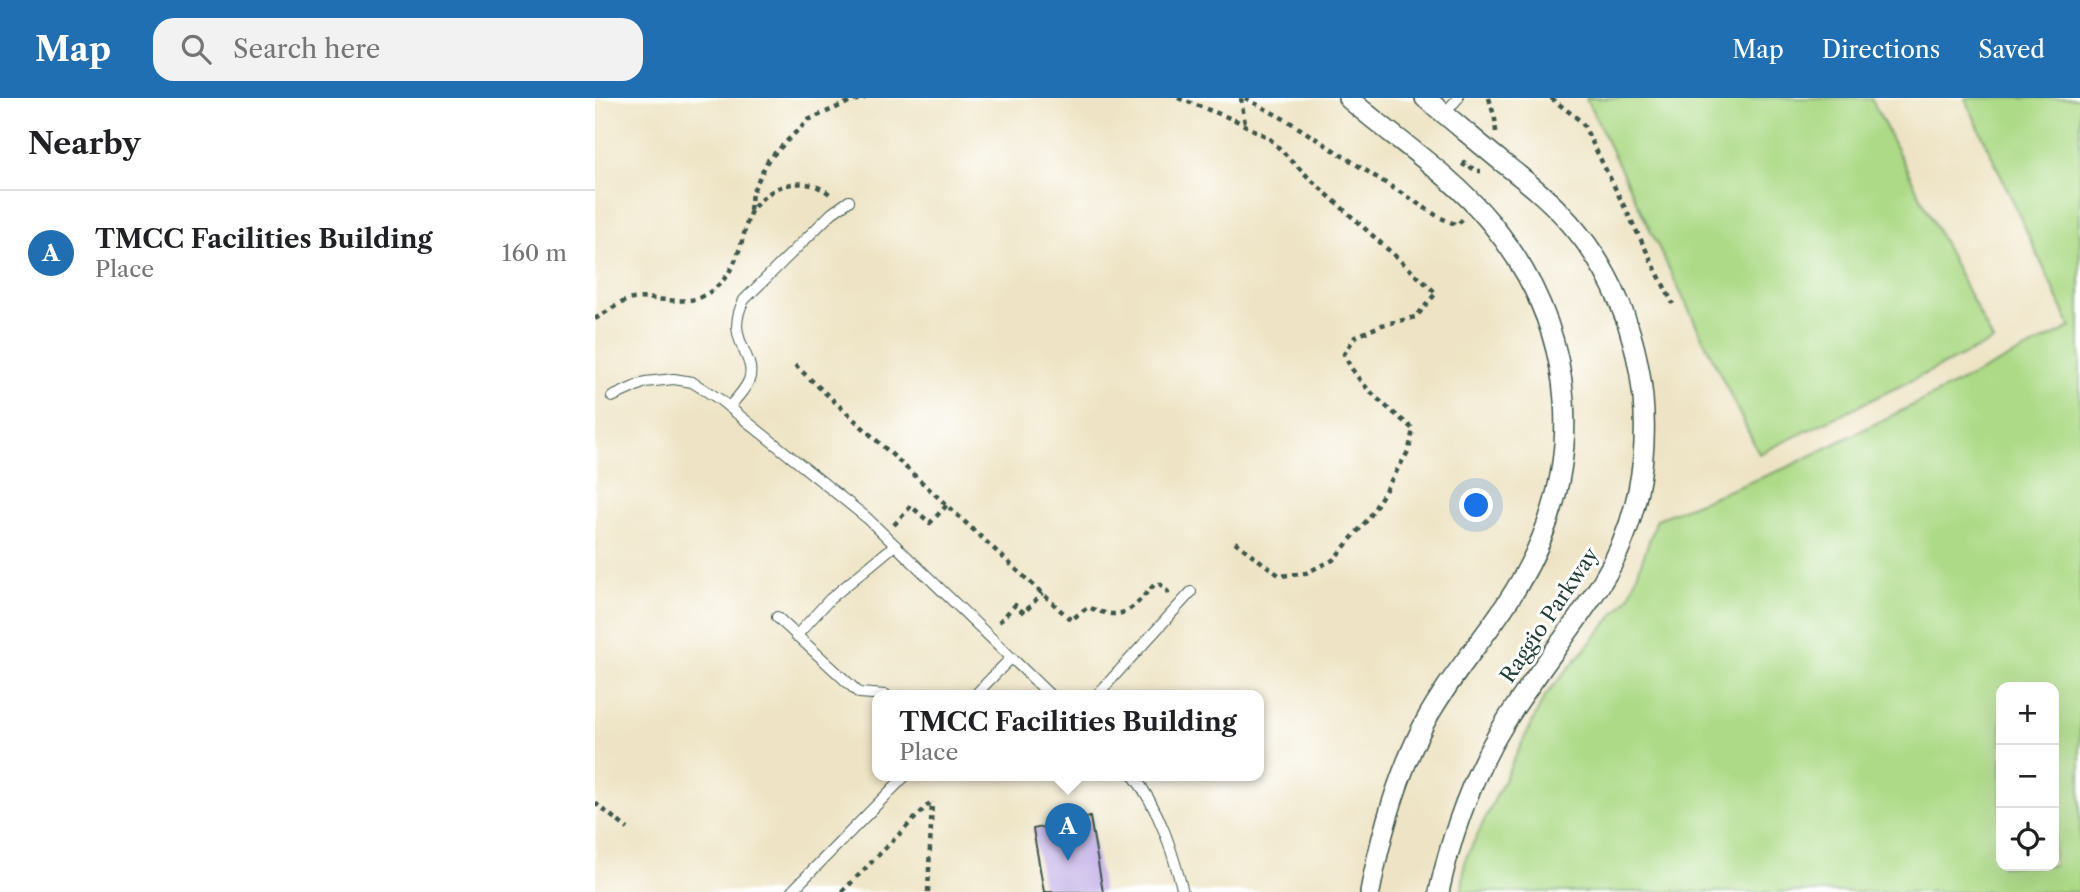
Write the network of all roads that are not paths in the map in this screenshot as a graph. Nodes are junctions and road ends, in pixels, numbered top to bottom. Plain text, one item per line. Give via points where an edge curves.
1 (1348, 98) edge
2 (1425, 98) edge
3 (1458, 98) edge
4 (1444, 114) junction
5 (849, 201) dead end
6 (612, 397) dead end
7 (729, 407) junction
8 (895, 545) junction
9 (1191, 592) dead end
10 (777, 617) dead end
11 (796, 636) junction
12 (1011, 657) junction
13 (980, 690) edge
14 (1045, 690) edge
15 (1102, 690) edge
16 (872, 694) edge
17 (900, 781) edge
18 (1137, 781) edge
19 (790, 892) edge
20 (1183, 892) edge
21 (1370, 892) edge
22 (1439, 892) edge

1 - 21 street, Raggio Parkway via 1459,191 1506,243 1545,316 1559,360 1566,407 1563,461 1548,524 1516,589 1426,721 1401,776
2 - 4 street, Raggio Parkway
3 - 4 lane
4 - 22 street, Raggio Parkway via 1535,188 1587,245 1627,320 1637,353 1645,418 1635,498 1614,561 1491,746 1461,812
5 - 7 lane via 744,300 736,326 751,377
6 - 7 lane via 645,382 674,379 692,382
7 - 8 lane
8 - 11 lane via 830,599
8 - 12 lane
9 - 15 lane
10 - 11 lane
11 - 16 lane via 859,693
12 - 13 lane
12 - 14 lane
17 - 19 lane
18 - 20 lane via 1160,819

